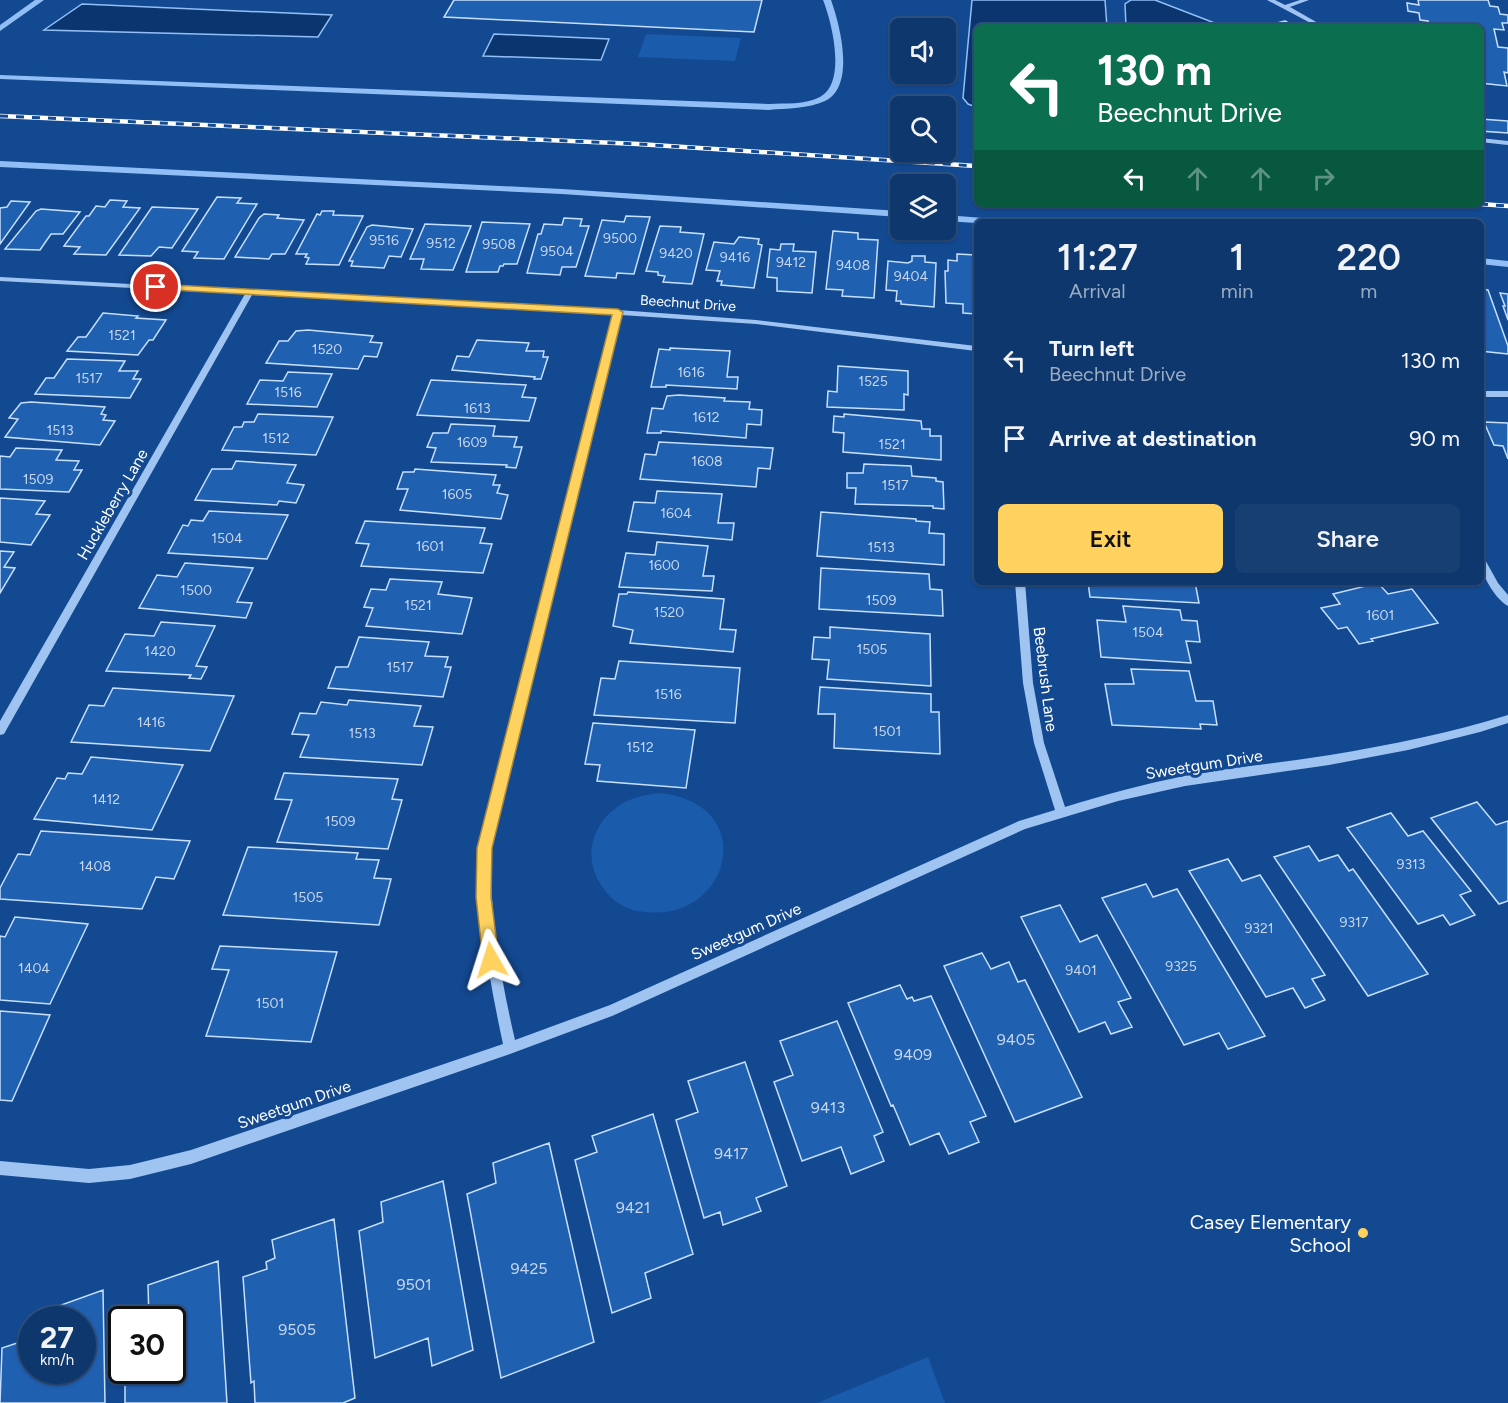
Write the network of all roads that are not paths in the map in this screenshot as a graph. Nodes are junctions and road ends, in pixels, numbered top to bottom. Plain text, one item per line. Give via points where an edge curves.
1 (1270, 0) edge
2 (1306, 0) edge
3 (1285, 7) junction
4 (1316, 24) edge
5 (1484, 140) edge
6 (1508, 142) edge
7 (0, 279) edge
8 (250, 292) junction
9 (618, 312) junction
10 (974, 348) edge
11 (1484, 394) edge
12 (1508, 394) edge
13 (1484, 566) edge
14 (1020, 585) edge
15 (1508, 602) edge
16 (1508, 719) edge
17 (0, 731) edge
18 (1061, 813) junction
19 (510, 1048) junction
20 (0, 1168) edge

1 - 3 street
2 - 3 street
3 - 4 street
5 - 6 street
7 - 8 street, Beechnut Drive
8 - 9 street, Beechnut Drive
8 - 17 street, Huckleberry Lane
9 - 10 street, Beechnut Drive via 756,322
9 - 19 street via 484,848 484,897 491,960
11 - 12 street
13 - 15 street
14 - 18 street, Beebrush Lane via 1030,693 1039,743
16 - 18 street, Sweetgum Drive via 1408,745 1118,796
18 - 19 street, Sweetgum Drive via 1023,825 612,1010
19 - 20 street, Sweetgum Drive via 191,1157 130,1172 88,1176

